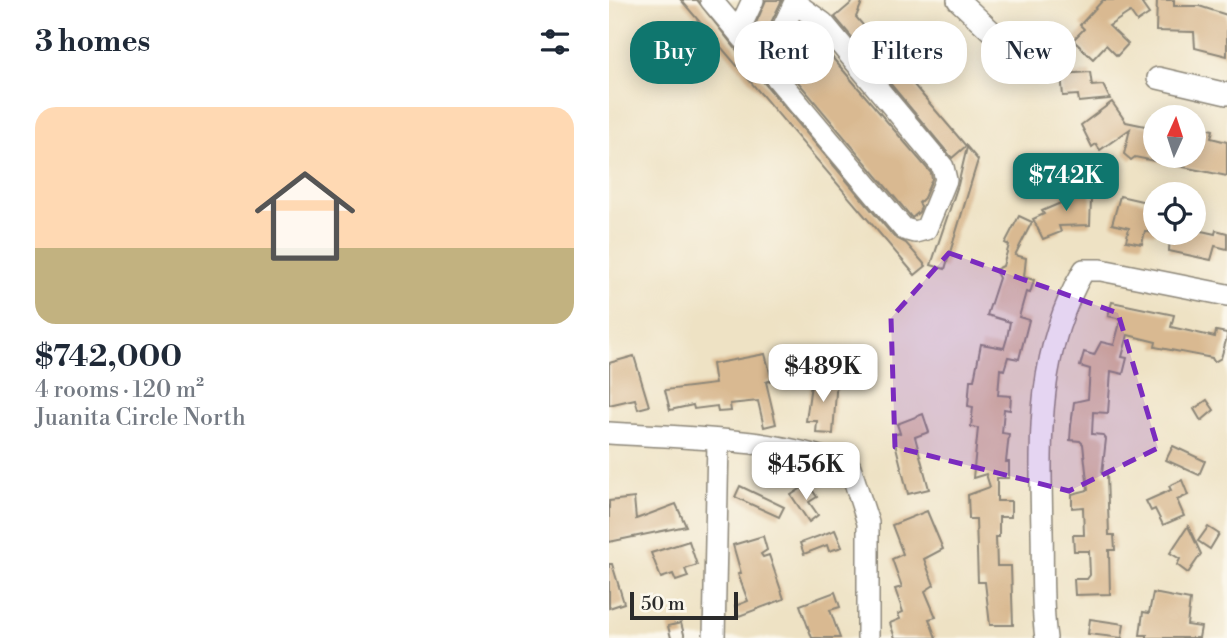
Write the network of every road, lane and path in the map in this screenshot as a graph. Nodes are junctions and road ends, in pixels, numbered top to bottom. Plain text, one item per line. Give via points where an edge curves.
1 (711, 0) edge
2 (753, 0) edge
3 (958, 0) edge
4 (796, 1) edge
5 (743, 21) edge
6 (786, 21) edge
7 (821, 21) edge
8 (981, 22) edge
9 (734, 27) edge
10 (834, 36) edge
11 (1158, 78) dead end
12 (781, 84) edge
13 (1227, 94) edge
14 (1227, 295) edge
15 (609, 433) edge
16 (718, 440) junction
17 (713, 638) edge
18 (868, 638) edge
19 (1046, 638) edge

1 - 9 street
2 - 5 street
3 - 8 street
4 - 6 street
4 - 7 street
10 - 12 street via 943,167 946,180 926,229 915,233 904,229
11 - 13 street
14 - 19 street via 1125,272 1084,270 1068,299 1041,405
15 - 16 street
16 - 17 street
16 - 18 street via 812,452 850,467 868,523

